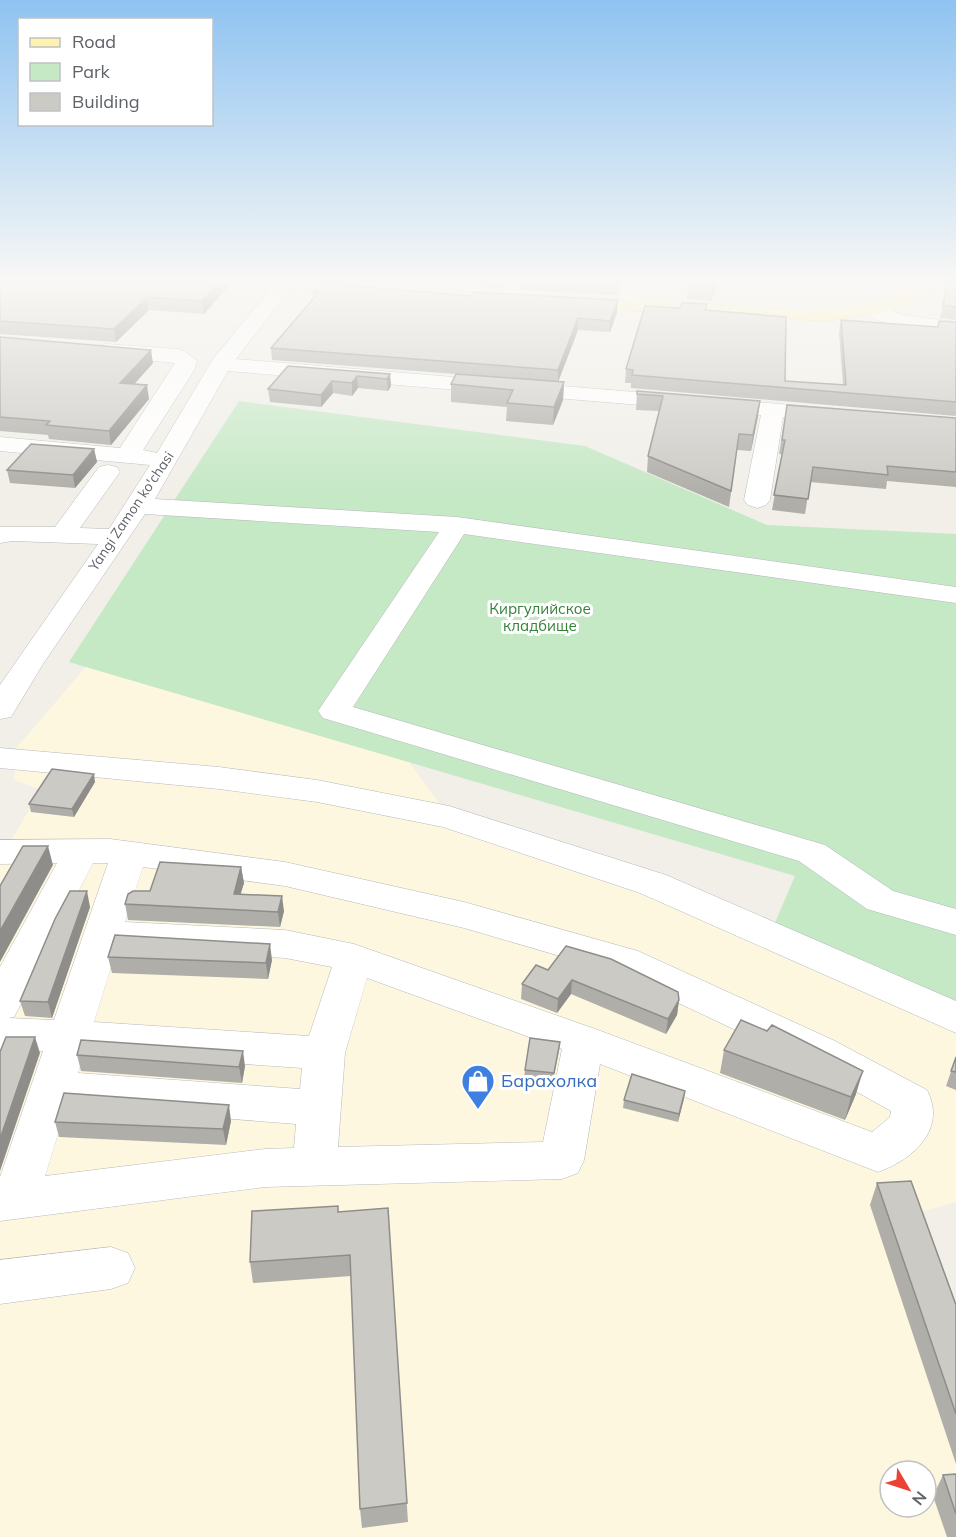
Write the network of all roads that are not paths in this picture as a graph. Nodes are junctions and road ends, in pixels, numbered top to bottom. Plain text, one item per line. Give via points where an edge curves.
1 (133, 352) edge
2 (231, 352) edge
3 (221, 364) junction
4 (773, 409) junction
5 (853, 415) edge
6 (0, 444) edge
7 (167, 459) junction
8 (118, 464) junction
9 (757, 500) dead end
10 (138, 506) junction
11 (458, 525) junction
12 (0, 535) edge
13 (62, 535) junction
14 (114, 537) junction
15 (956, 595) edge
16 (14, 664) edge
17 (0, 710) edge
18 (0, 758) edge
19 (82, 851) junction
20 (0, 852) edge
21 (129, 854) junction
22 (956, 922) edge
23 (102, 934) junction
24 (354, 958) junction
25 (0, 1006) edge
26 (956, 1018) edge
27 (0, 1034) edge
28 (68, 1036) junction
29 (584, 1041) junction
30 (324, 1053) junction
31 (51, 1088) junction
32 (319, 1108) junction
33 (314, 1166) junction
34 (8, 1200) edge
35 (111, 1268) dead end
36 (0, 1282) edge

1 - 8 street via 177,355 186,361
2 - 3 street, Yangi Zamon ko'chasi
3 - 4 street
3 - 7 street, Yangi Zamon ko'chasi
4 - 5 street
4 - 9 street
6 - 8 street
7 - 8 street
7 - 10 street, Yangi Zamon ko'chasi
8 - 13 street
10 - 11 street
10 - 14 street, Yangi Zamon ko'chasi
11 - 15 street
11 - 22 street via 334,711 812,852 880,900
12 - 13 street
13 - 14 street
14 - 16 street, Yangi Zamon ko'chasi
16 - 17 street, Yangi Zamon ko'chasi
18 - 26 street via 219,778 317,791 449,817 653,884
19 - 20 street
19 - 21 street
19 - 25 street
21 - 23 street
21 - 29 street via 285,874 464,915 624,961 818,1051 912,1102 912,1125 878,1152
23 - 24 street via 285,944
23 - 28 street
24 - 29 street
24 - 30 street
27 - 28 street
28 - 30 street
28 - 31 street
29 - 33 street via 562,1160
30 - 32 street
31 - 32 street
31 - 34 street
32 - 33 street
33 - 34 street via 163,1179
35 - 36 street

